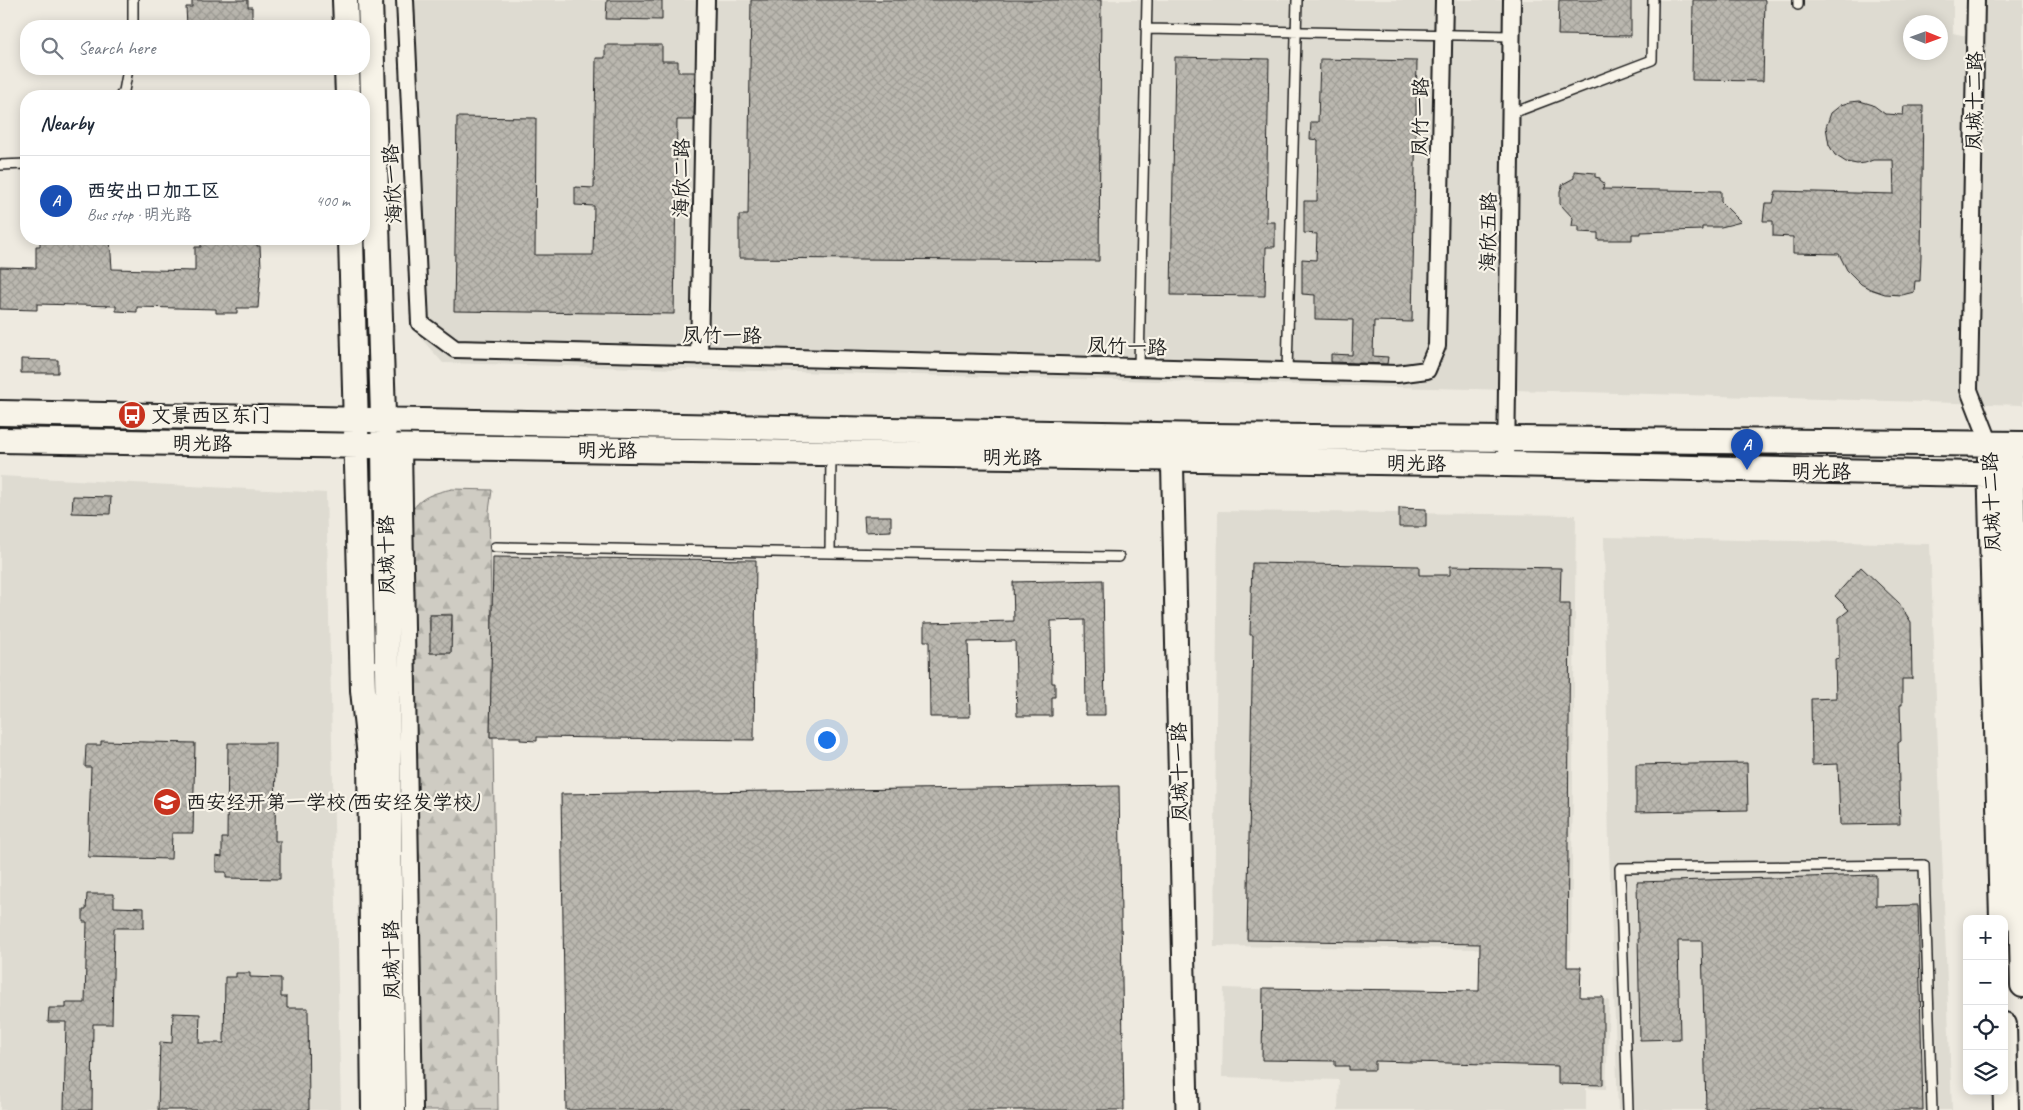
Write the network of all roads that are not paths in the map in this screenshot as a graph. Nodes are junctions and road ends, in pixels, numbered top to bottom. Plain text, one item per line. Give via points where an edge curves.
1 (133, 0) edge
2 (345, 0) edge
3 (370, 0) edge
4 (405, 0) edge
5 (706, 0) edge
6 (1147, 0) edge
7 (1297, 0) edge
8 (1444, 0) edge
9 (1512, 0) edge
10 (1653, 0) edge
11 (1976, 0) edge
12 (133, 20) edge
13 (346, 20) edge
14 (1146, 28) junction
15 (1296, 32) junction
16 (1443, 34) junction
17 (1511, 36) junction
18 (127, 75) edge
19 (347, 75) edge
20 (124, 90) edge
21 (348, 90) edge
22 (1510, 114) junction
23 (20, 164) edge
24 (0, 165) edge
25 (351, 245) edge
26 (455, 349) joint
27 (699, 356) junction
28 (1139, 367) junction
29 (1287, 371) junction
30 (0, 412) edge
31 (355, 420) junction
32 (384, 420) junction
33 (1172, 435) junction
34 (0, 440) edge
35 (1506, 440) junction
36 (2008, 444) edge
37 (357, 446) junction
38 (394, 447) junction
39 (831, 454) junction
40 (1172, 459) junction
41 (1506, 464) junction
42 (2008, 475) edge
43 (495, 548) dead end
44 (830, 553) junction
45 (1119, 557) dead end
46 (2002, 915) edge
47 (2023, 985) edge
48 (2005, 1050) edge
49 (374, 1110) edge
50 (393, 1110) edge
51 (414, 1110) edge
52 (1187, 1110) edge
53 (1628, 1110) edge
54 (1932, 1110) edge
55 (2006, 1110) edge

1 - 12 lane
2 - 13 main road
3 - 32 main road, 凤城十路
4 - 26 street, 海欣一路 via 420,323
5 - 27 street, 海欣二路
6 - 14 lane
7 - 15 lane
8 - 16 street, 凤竹一路
9 - 17 street, 海欣五路
10 - 22 lane via 1652,60
11 - 36 street, 凤城十二路 via 1969,390
14 - 15 lane
14 - 28 lane
15 - 16 lane
15 - 29 lane
16 - 17 lane
16 - 29 street, 凤竹一路 via 1437,346 1427,370 1397,374
17 - 22 street, 海欣五路
18 - 20 lane
19 - 21 main road
22 - 35 street, 海欣五路
23 - 24 lane
25 - 31 main road, 凤城十路
26 - 27 street, 凤竹一路
27 - 28 street, 凤竹一路
28 - 29 street, 凤竹一路
30 - 31 main road, 明光路
31 - 32 main road, 明光路
31 - 37 main road, 凤城十路
32 - 33 main road, 明光路
32 - 38 main road, 凤城十路
33 - 35 main road, 明光路
33 - 40 street, 凤城十一路
34 - 37 main road, 明光路
35 - 36 main road, 明光路
35 - 41 street, 海欣五路
36 - 42 main road, 凤城十二路
37 - 38 main road, 明光路
37 - 49 main road, 凤城十路 via 363,690 370,757
38 - 39 main road, 明光路
38 - 50 main road, 凤城十路
38 - 51 street
39 - 40 main road, 明光路
39 - 44 lane
40 - 41 main road, 明光路
40 - 52 street, 凤城十一路
41 - 42 main road, 明光路
42 - 46 main road, 凤城十二路
42 - 47 main road, 凤城十二路
43 - 44 lane
44 - 45 lane
48 - 55 main road
53 - 54 lane via 1620,868 1924,865

